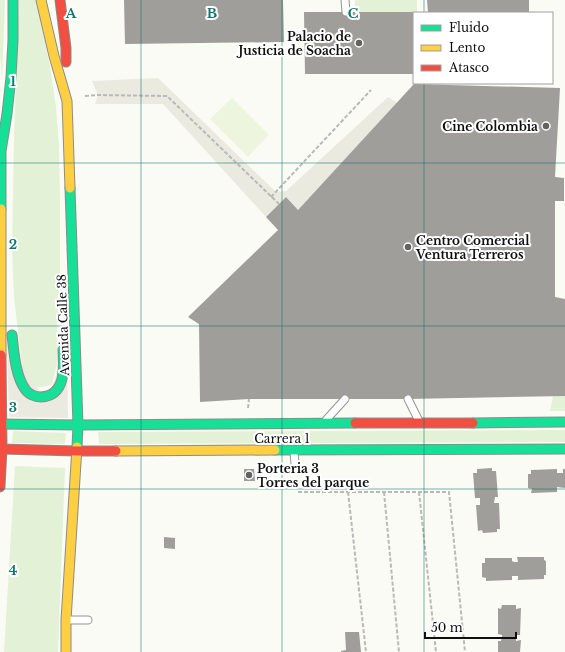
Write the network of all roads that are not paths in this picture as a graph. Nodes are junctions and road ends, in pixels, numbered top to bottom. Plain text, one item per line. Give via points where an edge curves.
1 (13, 0) edge
2 (42, 0) edge
3 (60, 0) edge
4 (345, 0) edge
5 (346, 12) dead end
6 (67, 101) junction
7 (0, 135) edge
8 (1, 151) junction
9 (72, 234) junction
10 (2, 276) junction
11 (64, 299) dead end
12 (63, 338) dead end
13 (345, 399) dead end
14 (408, 399) dead end
15 (565, 422) edge
16 (420, 423) junction
17 (1, 424) edge
18 (323, 424) junction
19 (78, 425) junction
20 (1, 449) edge
21 (565, 449) edge
22 (294, 450) junction
23 (77, 451) junction
24 (295, 464) dead end
25 (0, 487) edge
26 (66, 620) junction
27 (88, 620) dead end
28 (66, 652) edge

1 - 8 main road via 12,77
2 - 6 main road, Avenida Calle 38
3 - 6 main road via 66,48
4 - 5 lane
6 - 9 main road, Avenida Calle 38
7 - 8 main road
8 - 10 main road
9 - 11 main road
9 - 19 main road, Avenida Calle 38
10 - 12 main road via 18,370 23,385 32,395 50,396 58,388 64,361
10 - 17 main road
13 - 18 lane
14 - 16 lane
15 - 16 main road, Carrera 1
16 - 18 main road, Carrera 1
17 - 19 main road, Carrera 1
17 - 20 main road
18 - 19 main road, Carrera 1
19 - 23 main road, Avenida Calle 38
20 - 23 main road, Carrera 1
20 - 25 main road
21 - 22 main road, Carrera 1
22 - 23 main road, Carrera 1 via 264,454
22 - 24 lane
23 - 26 main road, Avenida Calle 38
26 - 27 lane
26 - 28 main road, Avenida Calle 38

